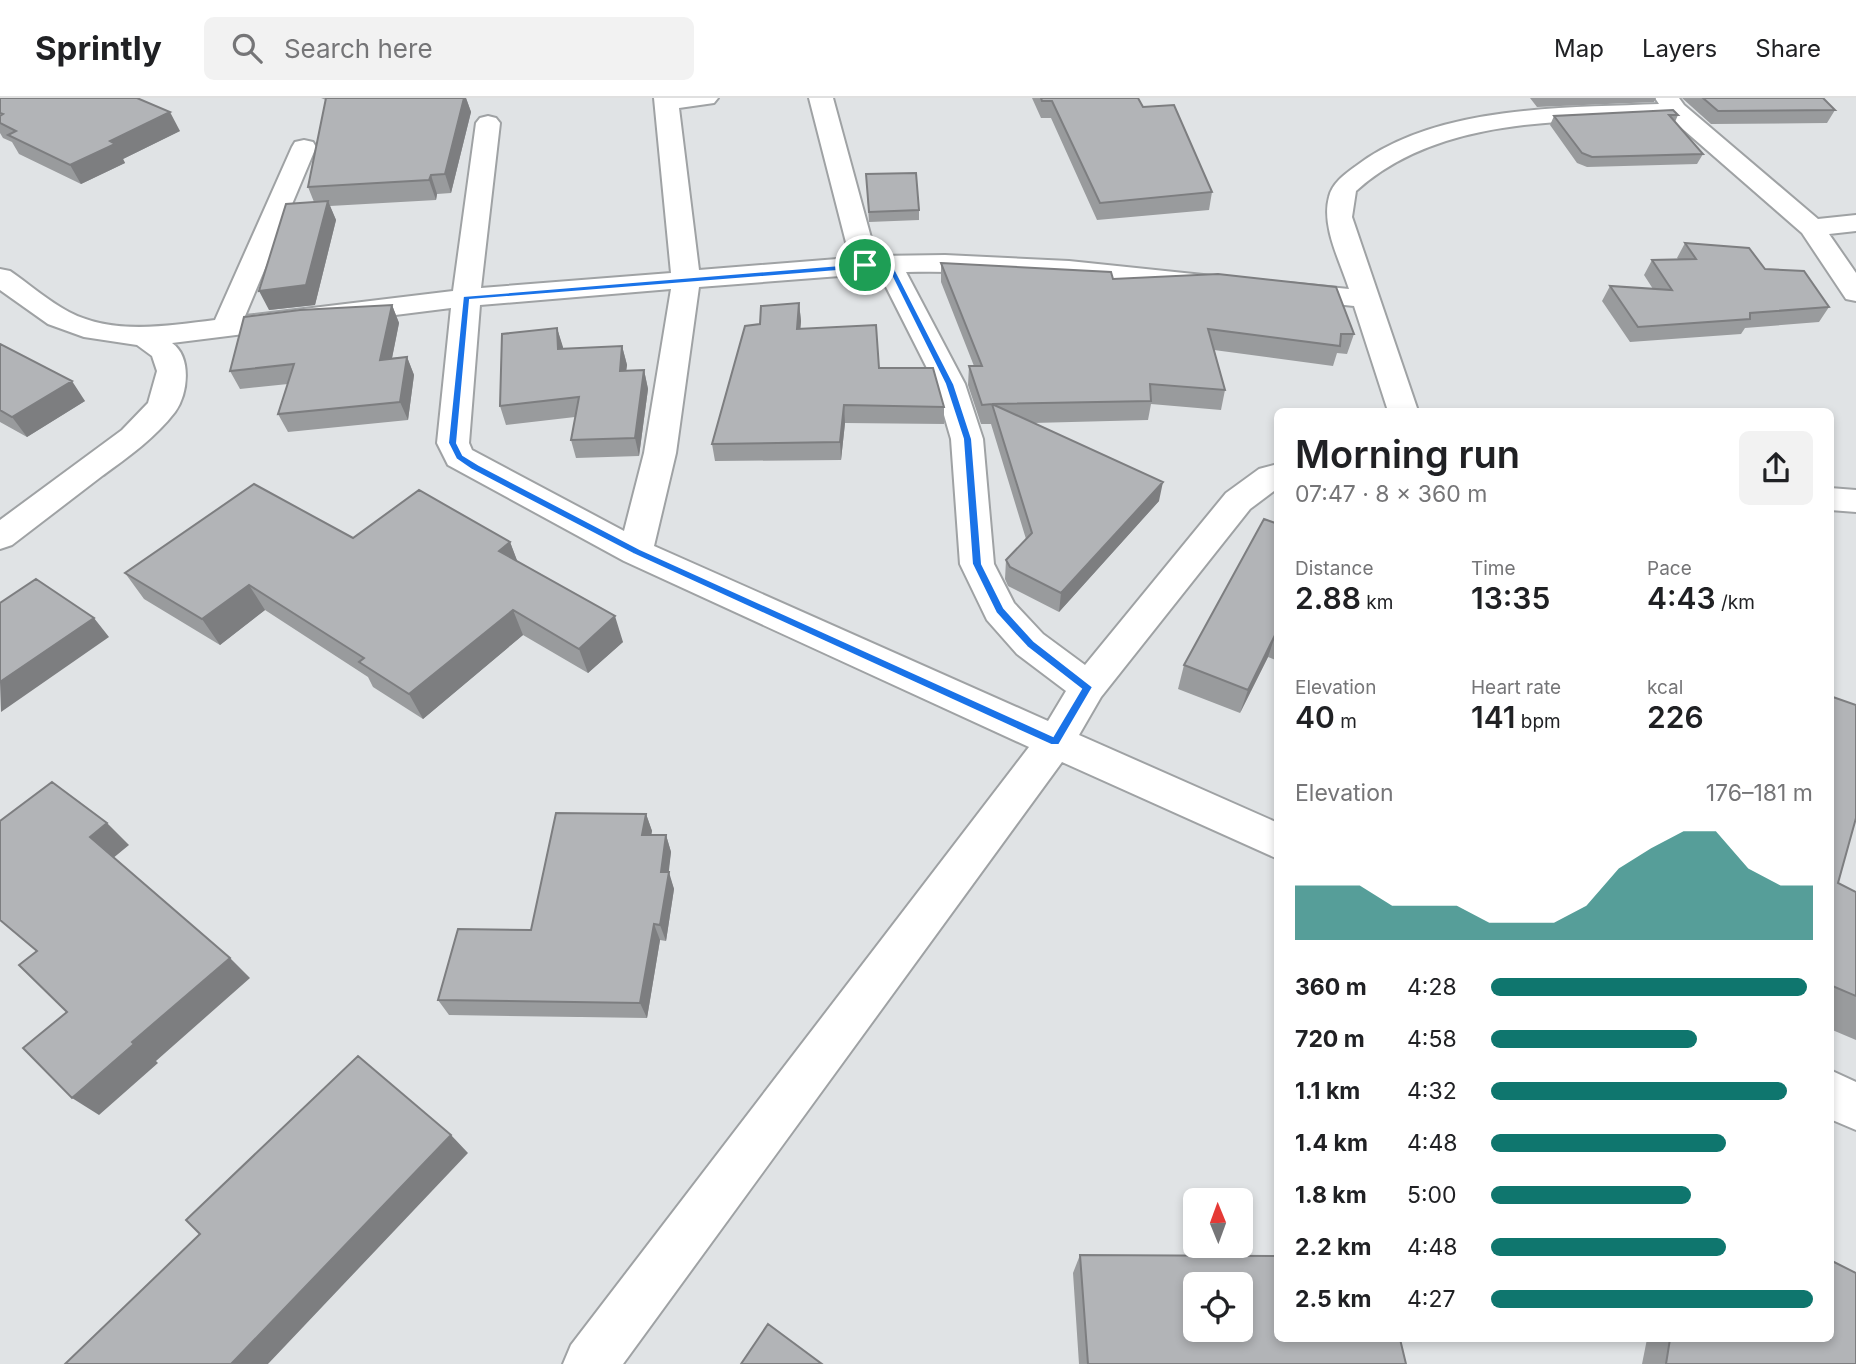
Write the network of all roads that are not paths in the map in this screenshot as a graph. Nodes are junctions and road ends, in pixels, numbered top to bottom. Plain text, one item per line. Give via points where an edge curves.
1 (706, 98) edge
2 (821, 98) edge
3 (666, 100) edge
4 (1671, 104) edge
5 (488, 124) dead end
6 (304, 147) dead end
7 (1856, 222) edge
8 (1812, 228) junction
9 (877, 265) junction
10 (0, 277) edge
11 (686, 280) junction
12 (1856, 293) edge
13 (466, 298) junction
14 (1368, 299) junction
15 (226, 327) junction
16 (146, 337) junction
17 (1402, 408) edge
18 (1274, 476) edge
19 (1834, 499) edge
20 (1856, 501) edge
21 (0, 537) edge
22 (636, 552) junction
23 (1087, 687) junction
24 (1055, 742) junction
25 (1274, 840) edge
26 (1834, 1095) edge
27 (1856, 1107) edge
28 (590, 1364) edge

1 - 3 street
2 - 9 street
3 - 11 street
4 - 8 street
4 - 14 street via 1502,122 1438,135 1397,148 1364,169 1343,191 1339,217
5 - 13 street
6 - 15 street
7 - 8 street
8 - 12 street
9 - 11 street
9 - 14 street via 1069,269
9 - 23 street via 950,384 967,439 977,564 1000,611 1030,644
10 - 16 street via 58,318
11 - 13 street
11 - 22 street via 660,453
13 - 15 street
13 - 22 street via 453,443 459,457
14 - 17 street
15 - 16 street
16 - 21 street via 166,352 172,371 163,406 133,437
18 - 23 street via 1238,501
19 - 20 street
22 - 24 street
23 - 24 street
24 - 25 street
24 - 28 street
26 - 27 street

